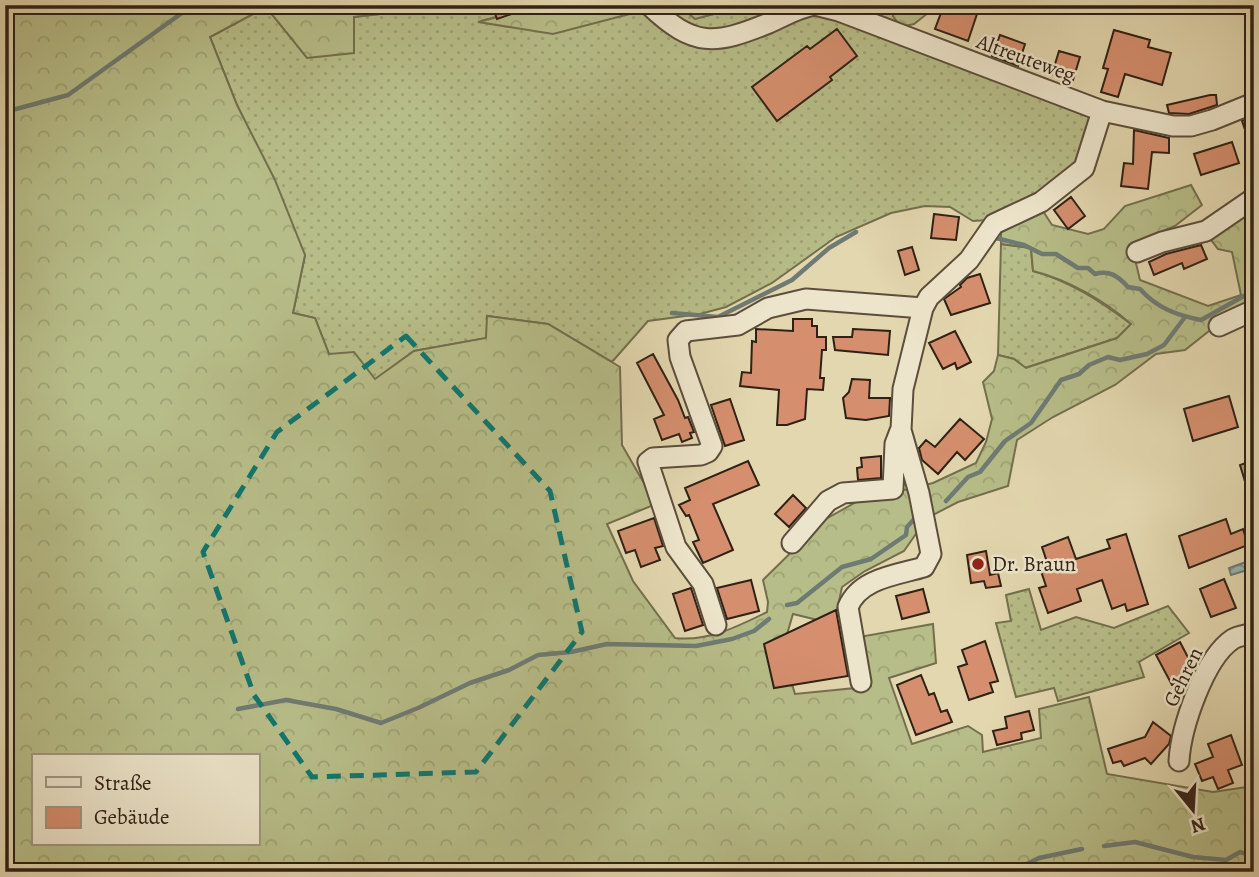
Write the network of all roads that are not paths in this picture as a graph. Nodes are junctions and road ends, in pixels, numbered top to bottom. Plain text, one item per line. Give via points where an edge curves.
1 (649, 5) edge
2 (815, 5) edge
3 (1254, 103) edge
4 (1102, 111) junction
5 (1254, 198) edge
6 (1137, 252) dead end
7 (923, 308) junction
8 (1254, 310) edge
9 (1219, 326) dead end
10 (901, 430) junction
11 (792, 542) dead end
12 (716, 625) dead end
13 (1254, 633) edge
14 (861, 682) dead end
15 (1179, 761) dead end

1 - 2 street, Altreuteweg via 689,35 726,39 796,8
2 - 4 street, Altreuteweg
3 - 4 street, Altreuteweg via 1191,126
4 - 7 street via 1084,169 1041,202 994,224 969,260
5 - 6 street via 1206,231
7 - 10 street via 902,389
7 - 12 street via 806,299 768,309 738,325 686,331 678,340 712,446 701,455 648,462 676,547 703,584
8 - 9 street
10 - 11 street via 895,444 893,489 843,493 828,501
10 - 14 street via 931,554 924,567 868,583 852,597 848,607
13 - 15 street, Gehren via 1234,638 1214,656 1185,723

